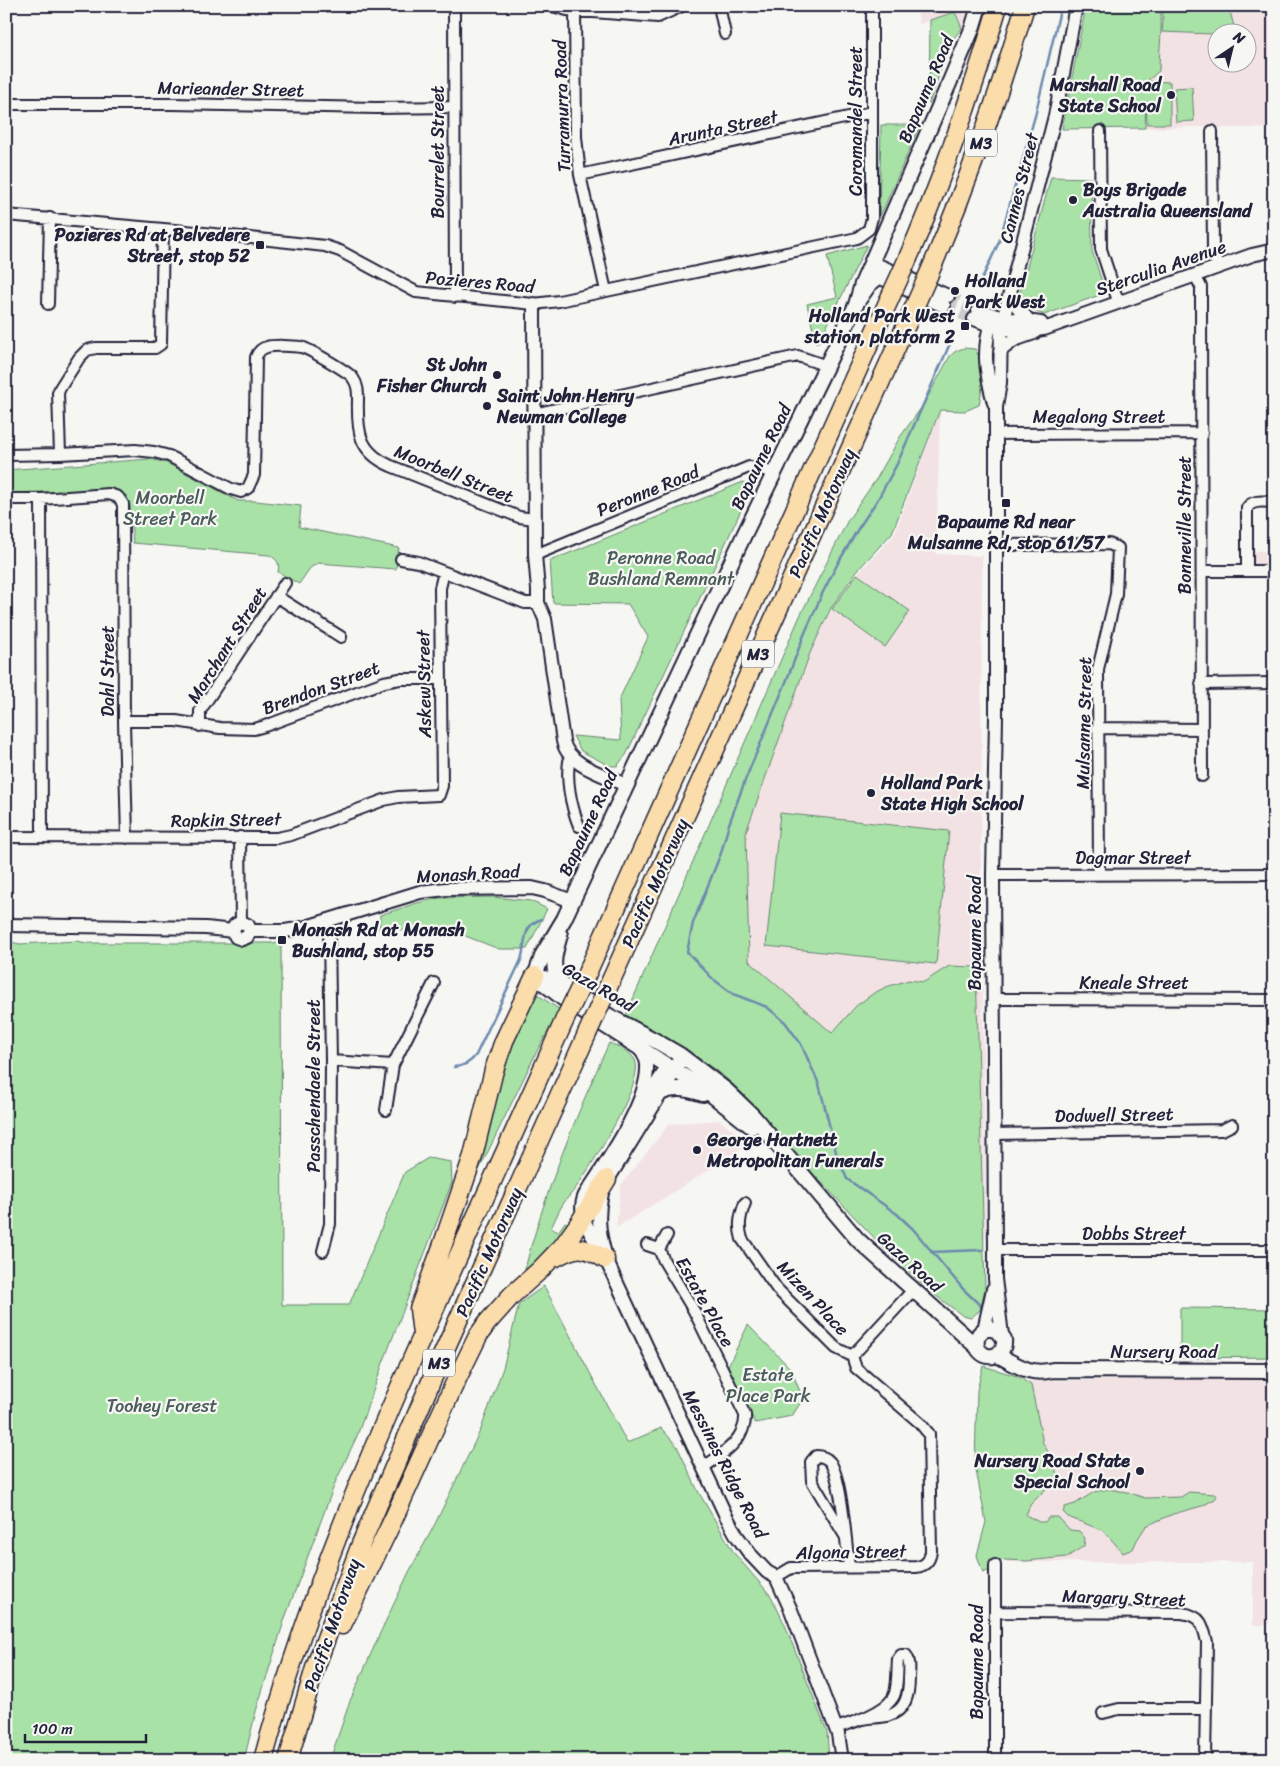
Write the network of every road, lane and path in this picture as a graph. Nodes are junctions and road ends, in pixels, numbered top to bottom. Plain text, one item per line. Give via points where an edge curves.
1 (454, 6) edge
2 (552, 6) edge
3 (682, 6) edge
4 (719, 6) edge
5 (872, 6) edge
6 (979, 6) edge
7 (998, 6) edge
8 (1025, 6) edge
9 (1076, 6) edge
10 (575, 8) edge
11 (726, 34) dead end
12 (6, 104) edge
13 (454, 107) junction
14 (872, 112) junction
15 (1100, 130) dead end
16 (1212, 131) dead end
17 (580, 175) junction
18 (6, 214) edge
19 (50, 218) junction
20 (163, 229) junction
21 (865, 234) joint
22 (1274, 250) edge
23 (871, 263) junction
24 (1218, 267) junction
25 (1195, 275) junction
26 (880, 277) junction
27 (606, 291) junction
28 (1010, 295) junction
29 (455, 297) junction
30 (1118, 301) junction
31 (48, 304) dead end
32 (534, 304) junction
33 (856, 305) junction
34 (976, 314) tunnel mouth
35 (997, 322) junction
36 (1035, 326) junction
37 (1000, 351) junction
38 (827, 366) junction
39 (996, 407) junction
40 (534, 414) junction
41 (1202, 433) junction
42 (996, 434) junction
43 (60, 454) junction
44 (6, 455) edge
45 (775, 474) junction
46 (6, 499) edge
47 (41, 499) junction
48 (1274, 502) edge
49 (535, 519) junction
50 (996, 546) junction
51 (535, 555) junction
52 (401, 559) dead end
53 (1202, 571) junction
54 (1247, 571) junction
55 (1274, 571) edge
56 (444, 572) junction
57 (285, 583) dead end
58 (276, 596) junction
59 (538, 603) junction
60 (342, 638) dead end
61 (440, 680) junction
62 (1274, 682) edge
63 (1201, 684) junction
64 (124, 721) junction
65 (200, 726) junction
66 (1098, 728) junction
67 (1202, 729) junction
68 (570, 756) junction
69 (1202, 776) dead end
70 (626, 785) junction
71 (438, 795) joint
72 (579, 826) dead end
73 (6, 837) edge
74 (42, 837) junction
75 (240, 837) junction
76 (127, 838) junction
77 (1274, 874) edge
78 (993, 875) junction
79 (1099, 875) junction
80 (572, 901) junction
81 (564, 919) junction
82 (323, 922) junction
83 (6, 925) edge
84 (241, 928) junction
85 (535, 976) junction
86 (434, 983) dead end
87 (562, 984) junction
88 (994, 999) junction
89 (1274, 1000) edge
90 (637, 1046) junction
91 (680, 1056) junction
92 (331, 1061) junction
93 (393, 1066) junction
94 (671, 1068) junction
95 (660, 1093) junction
96 (718, 1099) junction
97 (386, 1110) dead end
98 (1232, 1125) dead end
99 (626, 1129) junction
100 (995, 1134) junction
101 (789, 1161) junction
102 (607, 1179) junction
103 (745, 1203) dead end
104 (583, 1217) junction
105 (668, 1235) dead end
106 (648, 1246) dead end
107 (659, 1249) junction
108 (995, 1250) junction
109 (1274, 1250) edge
110 (323, 1251) dead end
111 (549, 1261) junction
112 (607, 1262) junction
113 (995, 1279) junction
114 (913, 1290) junction
115 (949, 1321) junction
116 (982, 1331) junction
117 (422, 1335) junction
118 (1003, 1339) junction
119 (977, 1347) junction
120 (996, 1355) junction
121 (852, 1356) junction
122 (1054, 1370) junction
123 (1274, 1371) edge
124 (704, 1468) junction
125 (845, 1536) junction
126 (995, 1565) dead end
127 (849, 1567) junction
128 (776, 1577) junction
129 (996, 1612) junction
130 (307, 1697) junction
131 (1205, 1709) junction
132 (1103, 1713) dead end
133 (863, 1719) junction
134 (836, 1728) junction
135 (263, 1760) edge
136 (288, 1760) edge
137 (842, 1760) edge
138 (996, 1760) edge
139 (1205, 1760) edge

1 - 13 street, Bourrelet Street
2 - 10 street via 563,10
3 - 10 street via 658,17
4 - 11 street
5 - 14 street, Coromandel Street
6 - 23 main road, Bapaume Road
7 - 117 highway, Pacific Motorway / M3, bridge via 924,222
8 - 130 highway, Pacific Motorway / M3, bridge via 985,131 948,230 384,1490 346,1584
9 - 28 street, Cannes Street via 1055,116
10 - 17 street, Turramurra Road via 576,137
12 - 13 street, Marieander Street
13 - 29 street, Bourrelet Street
14 - 17 street, Arunta Street
14 - 21 street, Coromandel Street via 872,218
15 - 30 street via 1101,250
16 - 24 street via 1213,252
17 - 27 street, Turramurra Road
18 - 19 street, Pozieres Road
19 - 20 street, Pozieres Road
19 - 31 street
20 - 29 street, Pozieres Road via 329,246 410,290
20 - 43 street via 161,344 155,348 96,348 82,353 58,393
21 - 27 street, Pozieres Road
22 - 24 street, Sterculia Avenue
23 - 26 street
23 - 26 street via 946,301
23 - 33 main road, Bapaume Road
24 - 25 street, Sterculia Avenue
25 - 30 street, Sterculia Avenue
25 - 41 street, Bonneville Street via 1201,290
26 - 33 street
27 - 32 street, Pozieres Road
28 - 35 street, Cannes Street
28 - 36 street
29 - 32 street, Pozieres Road
30 - 36 street, Sterculia Avenue via 1061,322
32 - 40 street
33 - 38 main road, Bapaume Road
34 - 35 street, Sterculia Avenue
35 - 36 street, Sterculia Avenue via 1022,330
35 - 37 street, Bapaume Road
35 - 39 street, Bapaume Road via 986,341 986,366
36 - 37 street
37 - 39 street, Bapaume Road
38 - 40 street via 798,356
38 - 45 main road, Bapaume Road
39 - 42 street, Bapaume Road
40 - 49 street
41 - 42 street, Megalong Street
41 - 53 street, Bonneville Street
42 - 50 street, Bapaume Road
43 - 44 street, Moorbell Street
43 - 49 street, Moorbell Street via 154,452 169,456 241,492 248,488 254,475 258,352 267,347 300,347 345,371 354,380 358,390 359,433 375,458 519,517
45 - 51 street, Peronne Road via 749,467
45 - 70 main road, Bapaume Road
46 - 47 street
47 - 64 street, Dahl Street via 109,494 123,504
47 - 74 street
48 - 54 street via 1255,502 1247,508
49 - 51 street
50 - 66 street, Mulsanne Street via 1109,544 1118,548 1116,598 1098,669
50 - 78 street, Bapaume Road
51 - 59 street
52 - 56 street
53 - 54 street
53 - 63 street, Bonneville Street
54 - 55 street
56 - 59 street via 525,603
56 - 61 street, Askew Street via 440,588
57 - 58 street, Marchant Street
58 - 60 street
58 - 65 street, Marchant Street via 200,711
59 - 68 street via 545,619 563,744
61 - 65 street, Brendon Street via 384,682 265,726
61 - 71 street, Askew Street via 442,786
62 - 63 street
63 - 67 street, Bonneville Street
64 - 65 street, Brendon Street via 176,721
64 - 76 street, Dahl Street
66 - 67 street
66 - 79 street, Mulsanne Street
67 - 69 street, Bonneville Street
68 - 70 street via 578,763
68 - 72 street via 568,769 573,808
70 - 80 main road, Bapaume Road
71 - 75 street, Rapkin Street via 398,796 292,835
73 - 74 street, Rapkin Street
74 - 76 street, Rapkin Street
75 - 76 street, Rapkin Street
75 - 84 street
77 - 79 street, Dagmar Street
78 - 79 street, Dagmar Street
78 - 88 street, Bapaume Road
80 - 81 main road, Bapaume Road
80 - 82 street, Monash Road via 532,888 433,890
81 - 85 main road, Bapaume Road via 543,954
81 - 87 main road, Bapaume Road via 554,962
82 - 84 street, Monash Road via 285,931
82 - 92 street, Passchendaele Street via 329,935
83 - 84 street, Monash Road
85 - 87 main road, Gaza Road
85 - 90 main road, Gaza Road via 564,1000
85 - 117 highway via 494,1070 473,1156 419,1309
86 - 93 street
87 - 91 main road, Gaza Road via 609,1016
88 - 89 street, Kneale Street
88 - 100 street, Bapaume Road
90 - 94 main road, Gaza Road
90 - 99 street via 645,1055 647,1068 638,1104
91 - 94 main road, Messines Ridge Road
91 - 101 main road, Gaza Road via 733,1096
92 - 93 street
92 - 110 street, Passchendaele Street via 330,1224
93 - 97 street
94 - 95 main road, Messines Ridge Road
94 - 96 main road, Gaza Road
94 - 99 street
95 - 96 main road via 687,1089
95 - 102 main road, Messines Ridge Road
96 - 101 main road, Gaza Road
98 - 100 street, Dodwell Street via 1222,1130
99 - 104 street via 584,1197
100 - 108 street, Bapaume Road
101 - 114 main road, Gaza Road via 858,1240
102 - 104 highway
102 - 112 street, Messines Ridge Road via 598,1220
103 - 121 street, Mizen Place via 740,1216 742,1240 777,1289 836,1348
104 - 111 highway
104 - 112 street, Messines Ridge Road
105 - 107 street, Estate Place
106 - 107 street, Estate Place
107 - 124 street, Estate Place via 694,1311 745,1415 746,1425 741,1434
108 - 109 street, Dobbs Street
108 - 113 street, Bapaume Road
111 - 112 highway via 577,1248 590,1250
111 - 130 highway via 487,1323 471,1349 347,1614 319,1683
112 - 124 street, Messines Ridge Road
113 - 116 street, Bapaume Road
113 - 118 street, Bapaume Road
114 - 115 main road, Gaza Road
114 - 121 street
115 - 116 main road, Gaza Road
115 - 119 main road, Gaza Road
116 - 118 main road via 988,1328 996,1330
116 - 119 main road via 976,1338
117 - 135 highway, Pacific Motorway / M3 via 327,1563
118 - 120 main road via 1001,1351
118 - 122 main road, Nursery Road via 1028,1362
119 - 120 main road via 987,1356
120 - 122 main road, Nursery Road via 1035,1372
121 - 127 street, Algona Street via 856,1368 929,1434 931,1551 928,1561 922,1566
122 - 123 main road, Nursery Road
124 - 128 street, Messines Ridge Road via 737,1536 761,1566
125 - 125 street via 812,1481 811,1462 816,1456 826,1458 833,1468
125 - 127 street
126 - 129 street, Bapaume Road
127 - 128 street, Algona Street via 791,1568
128 - 134 street, Messines Ridge Road
129 - 131 street, Margary Street via 1192,1615 1204,1627 1207,1642
129 - 138 street, Bapaume Road
130 - 136 highway, Pacific Motorway / M3
131 - 132 street via 1119,1709
131 - 139 street, Margary Street
133 - 133 street via 893,1698 898,1658 906,1655 909,1662 906,1702 890,1715
133 - 134 street
134 - 137 street, Messines Ridge Road

